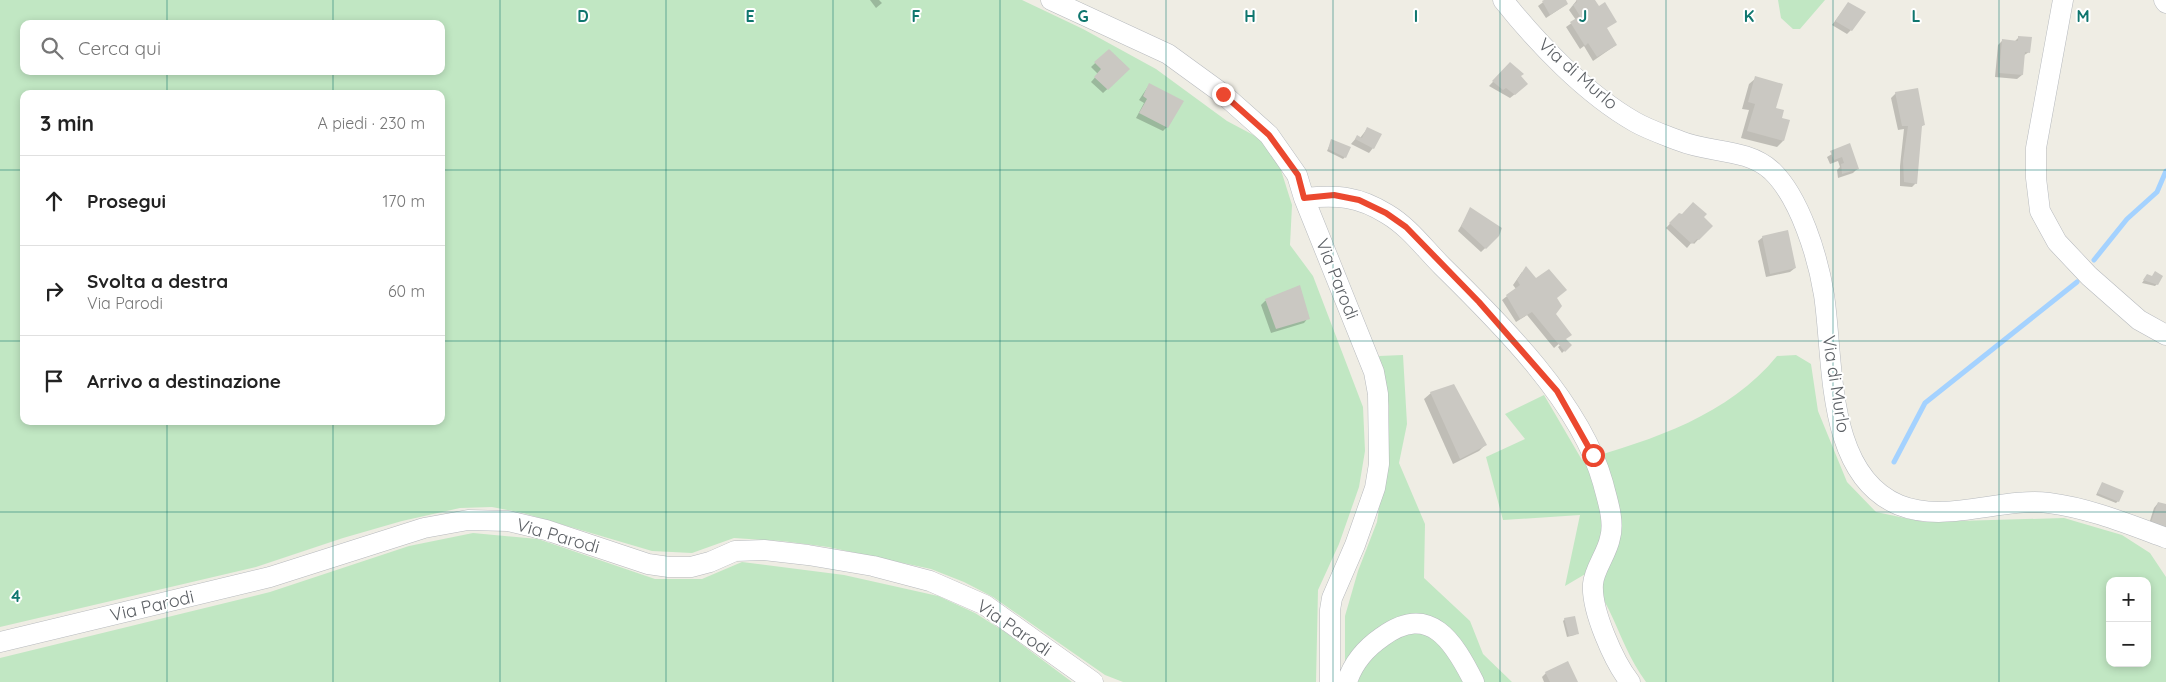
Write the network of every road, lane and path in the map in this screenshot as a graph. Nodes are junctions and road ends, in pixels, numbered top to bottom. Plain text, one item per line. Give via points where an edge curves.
1 (1050, 0) edge
2 (1503, 0) edge
3 (2063, 0) edge
4 (1304, 198) junction
5 (2166, 336) edge
6 (2166, 538) edge
7 (0, 642) edge
8 (1093, 682) edge
9 (1330, 682) edge
10 (1347, 682) edge
11 (1474, 682) edge
12 (1630, 682) edge

1 - 4 street, Via Parodi via 1168,54 1223,94 1269,135 1298,175
2 - 6 street, Via di Murlo via 1556,60 1635,122 1684,143 1749,158 1776,176 1792,198 1813,251 1824,296 1839,421 1856,465 1879,493 1911,509 1948,512 2015,503 2049,503 2115,518
3 - 5 street via 2036,148 2040,211 2057,242 2090,276 2139,320
4 - 9 street, Via Parodi via 1371,364 1378,394 1378,472 1358,536 1332,598
4 - 12 street via 1334,195 1359,200 1406,227 1479,302 1557,391 1593,455 1602,480 1611,537 1593,582 1594,600 1598,620
7 - 8 street, Via Parodi via 270,578 424,528 468,520 508,521 546,530 648,564 669,567 691,567 735,551 764,550 827,558 930,580 985,605
10 - 11 street via 1358,660 1372,644 1410,622 1443,634

